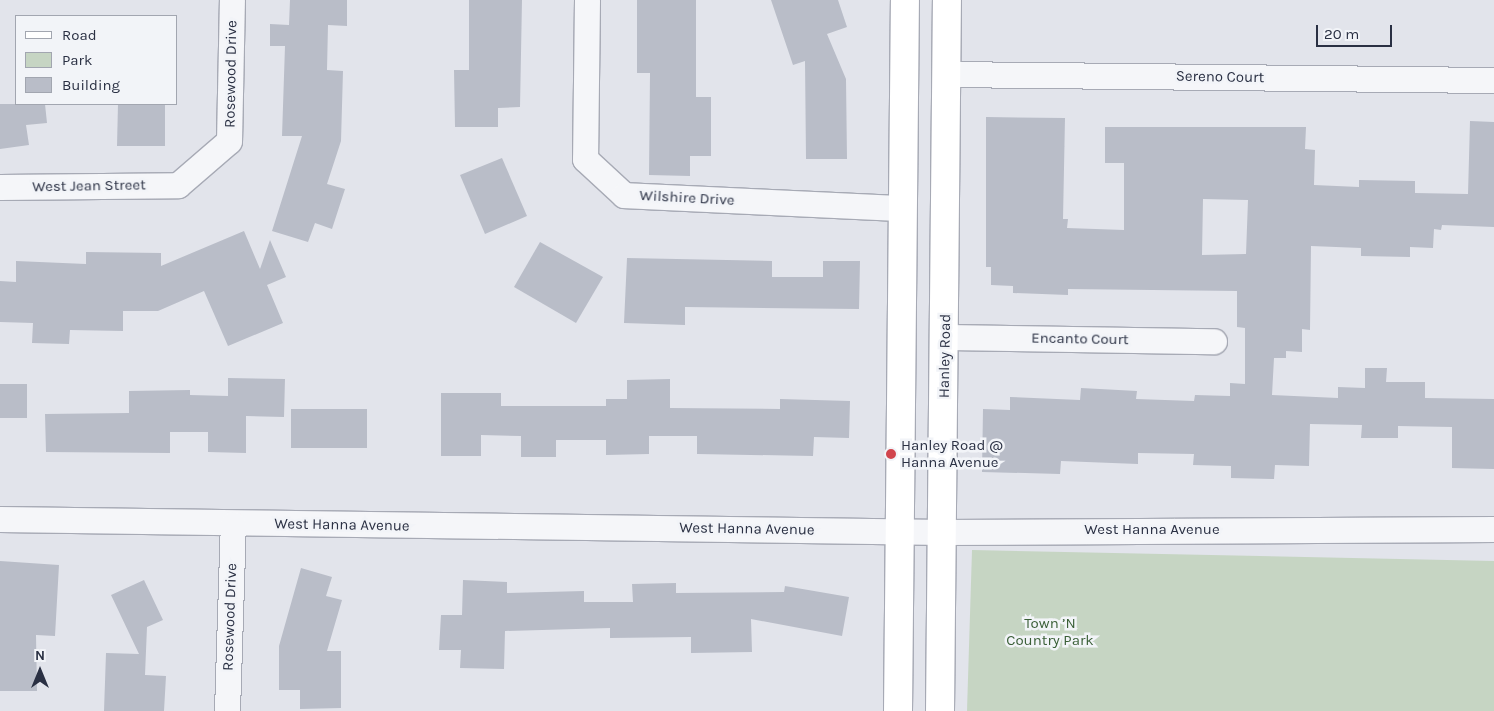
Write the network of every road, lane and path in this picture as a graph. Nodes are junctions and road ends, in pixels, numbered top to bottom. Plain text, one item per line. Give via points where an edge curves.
1 (232, 0) edge
2 (587, 0) edge
3 (905, 0) edge
4 (947, 0) edge
5 (946, 74) junction
6 (1494, 80) edge
7 (178, 185) joint
8 (0, 187) edge
9 (902, 208) junction
10 (945, 337) junction
11 (1214, 341) dead end
12 (0, 519) edge
13 (233, 524) junction
14 (1494, 529) edge
15 (900, 531) junction
16 (943, 532) junction
17 (227, 711) edge
18 (898, 711) edge
19 (940, 711) edge

1 - 7 street, Rosewood Drive via 229,141
2 - 9 street, Wilshire Drive via 585,158 624,195
3 - 9 main road
4 - 5 main road, Hanley Road
5 - 6 street, Sereno Court
5 - 10 main road, Hanley Road
7 - 8 street, West Jean Street
9 - 15 main road
10 - 11 street, Encanto Court
10 - 16 main road, Hanley Road
12 - 13 street, West Hanna Avenue
13 - 15 street, West Hanna Avenue
13 - 17 street, Rosewood Drive
14 - 16 street, West Hanna Avenue
15 - 16 street, West Hanna Avenue
15 - 18 main road
16 - 19 main road, Hanley Road

